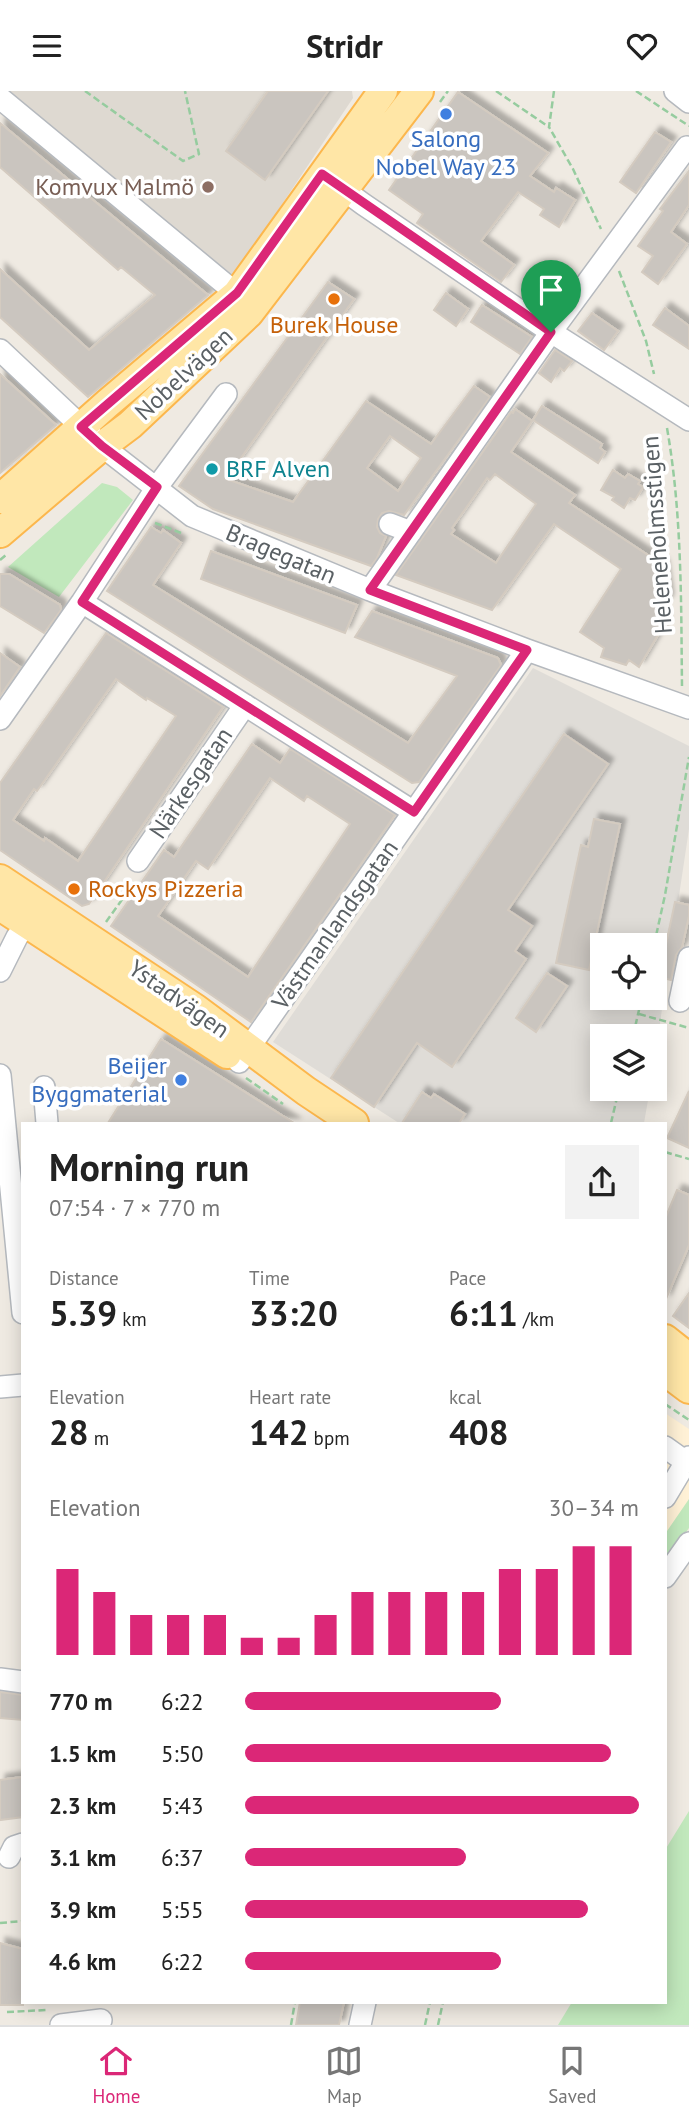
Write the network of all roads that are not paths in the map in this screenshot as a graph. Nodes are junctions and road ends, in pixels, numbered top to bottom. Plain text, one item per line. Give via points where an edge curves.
1 (383, 91) edge
2 (419, 91) edge
3 (675, 91) edge
4 (0, 98) edge
5 (689, 101) edge
6 (688, 136) edge
7 (333, 181) junction
8 (237, 293) junction
9 (551, 332) junction
10 (0, 349) edge
11 (226, 394) dead end
12 (689, 420) edge
13 (81, 427) junction
14 (102, 446) junction
15 (157, 487) junction
16 (0, 499) edge
17 (390, 524) dead end
18 (411, 532) junction
19 (0, 533) edge
20 (370, 590) junction
21 (82, 602) junction
22 (527, 650) junction
23 (245, 705) junction
24 (687, 707) edge
25 (0, 719) edge
26 (414, 812) junction
27 (138, 861) road end
28 (0, 879) edge
29 (0, 906) edge
30 (33, 914) junction
31 (689, 958) edge
32 (0, 971) edge
33 (680, 1001) dead end
34 (244, 1056) junction
35 (0, 1075) edge
36 (44, 1087) dead end
37 (47, 1122) edge
38 (327, 1122) edge
39 (352, 1122) edge
40 (8, 1249) edge
41 (21, 1287) edge
42 (667, 1341) edge
43 (689, 1358) edge
44 (667, 1372) edge
45 (21, 1385) edge
46 (0, 1387) edge
47 (689, 1389) edge
48 (667, 1448) edge
49 (687, 1459) edge
50 (667, 1494) edge
51 (689, 1543) edge
52 (667, 1574) edge
53 (0, 1679) edge
54 (21, 1682) edge
55 (365, 2004) edge
56 (101, 2016) edge
57 (59, 2018) edge
58 (360, 2025) edge

1 - 7 main road, Nobelvägen
2 - 7 main road, Nobelvägen
3 - 5 street
4 - 8 street
6 - 9 street
7 - 8 main road, Nobelvägen
7 - 9 street
7 - 14 main road, Nobelvägen via 249,313
8 - 13 main road, Nobelvägen
9 - 12 street
9 - 18 street
10 - 13 street, Bragegatan
11 - 15 street
13 - 14 street, Bragegatan
13 - 16 main road, Nobelvägen
14 - 15 street, Bragegatan
14 - 19 main road, Nobelvägen
15 - 20 street, Bragegatan via 192,516
15 - 21 street
17 - 18 street
18 - 20 street
20 - 22 street, Bragegatan
21 - 23 street
21 - 25 street
22 - 24 street, Bragegatan
22 - 26 street, Västmanlandsgatan
23 - 26 street
23 - 27 street, Närkesgatan
26 - 34 street, Västmanlandsgatan
28 - 30 main road, Ystadvägen
29 - 30 main road, Ystadvägen
30 - 32 street
30 - 34 main road, Ystadvägen via 119,982
31 - 33 street
34 - 38 main road, Ystadvägen
34 - 39 main road, Ystadvägen
35 - 40 street
36 - 37 street
40 - 41 street
42 - 43 main road
44 - 47 main road
45 - 46 street
48 - 49 street
49 - 50 street
51 - 52 street
53 - 54 street
55 - 58 street
56 - 57 street

